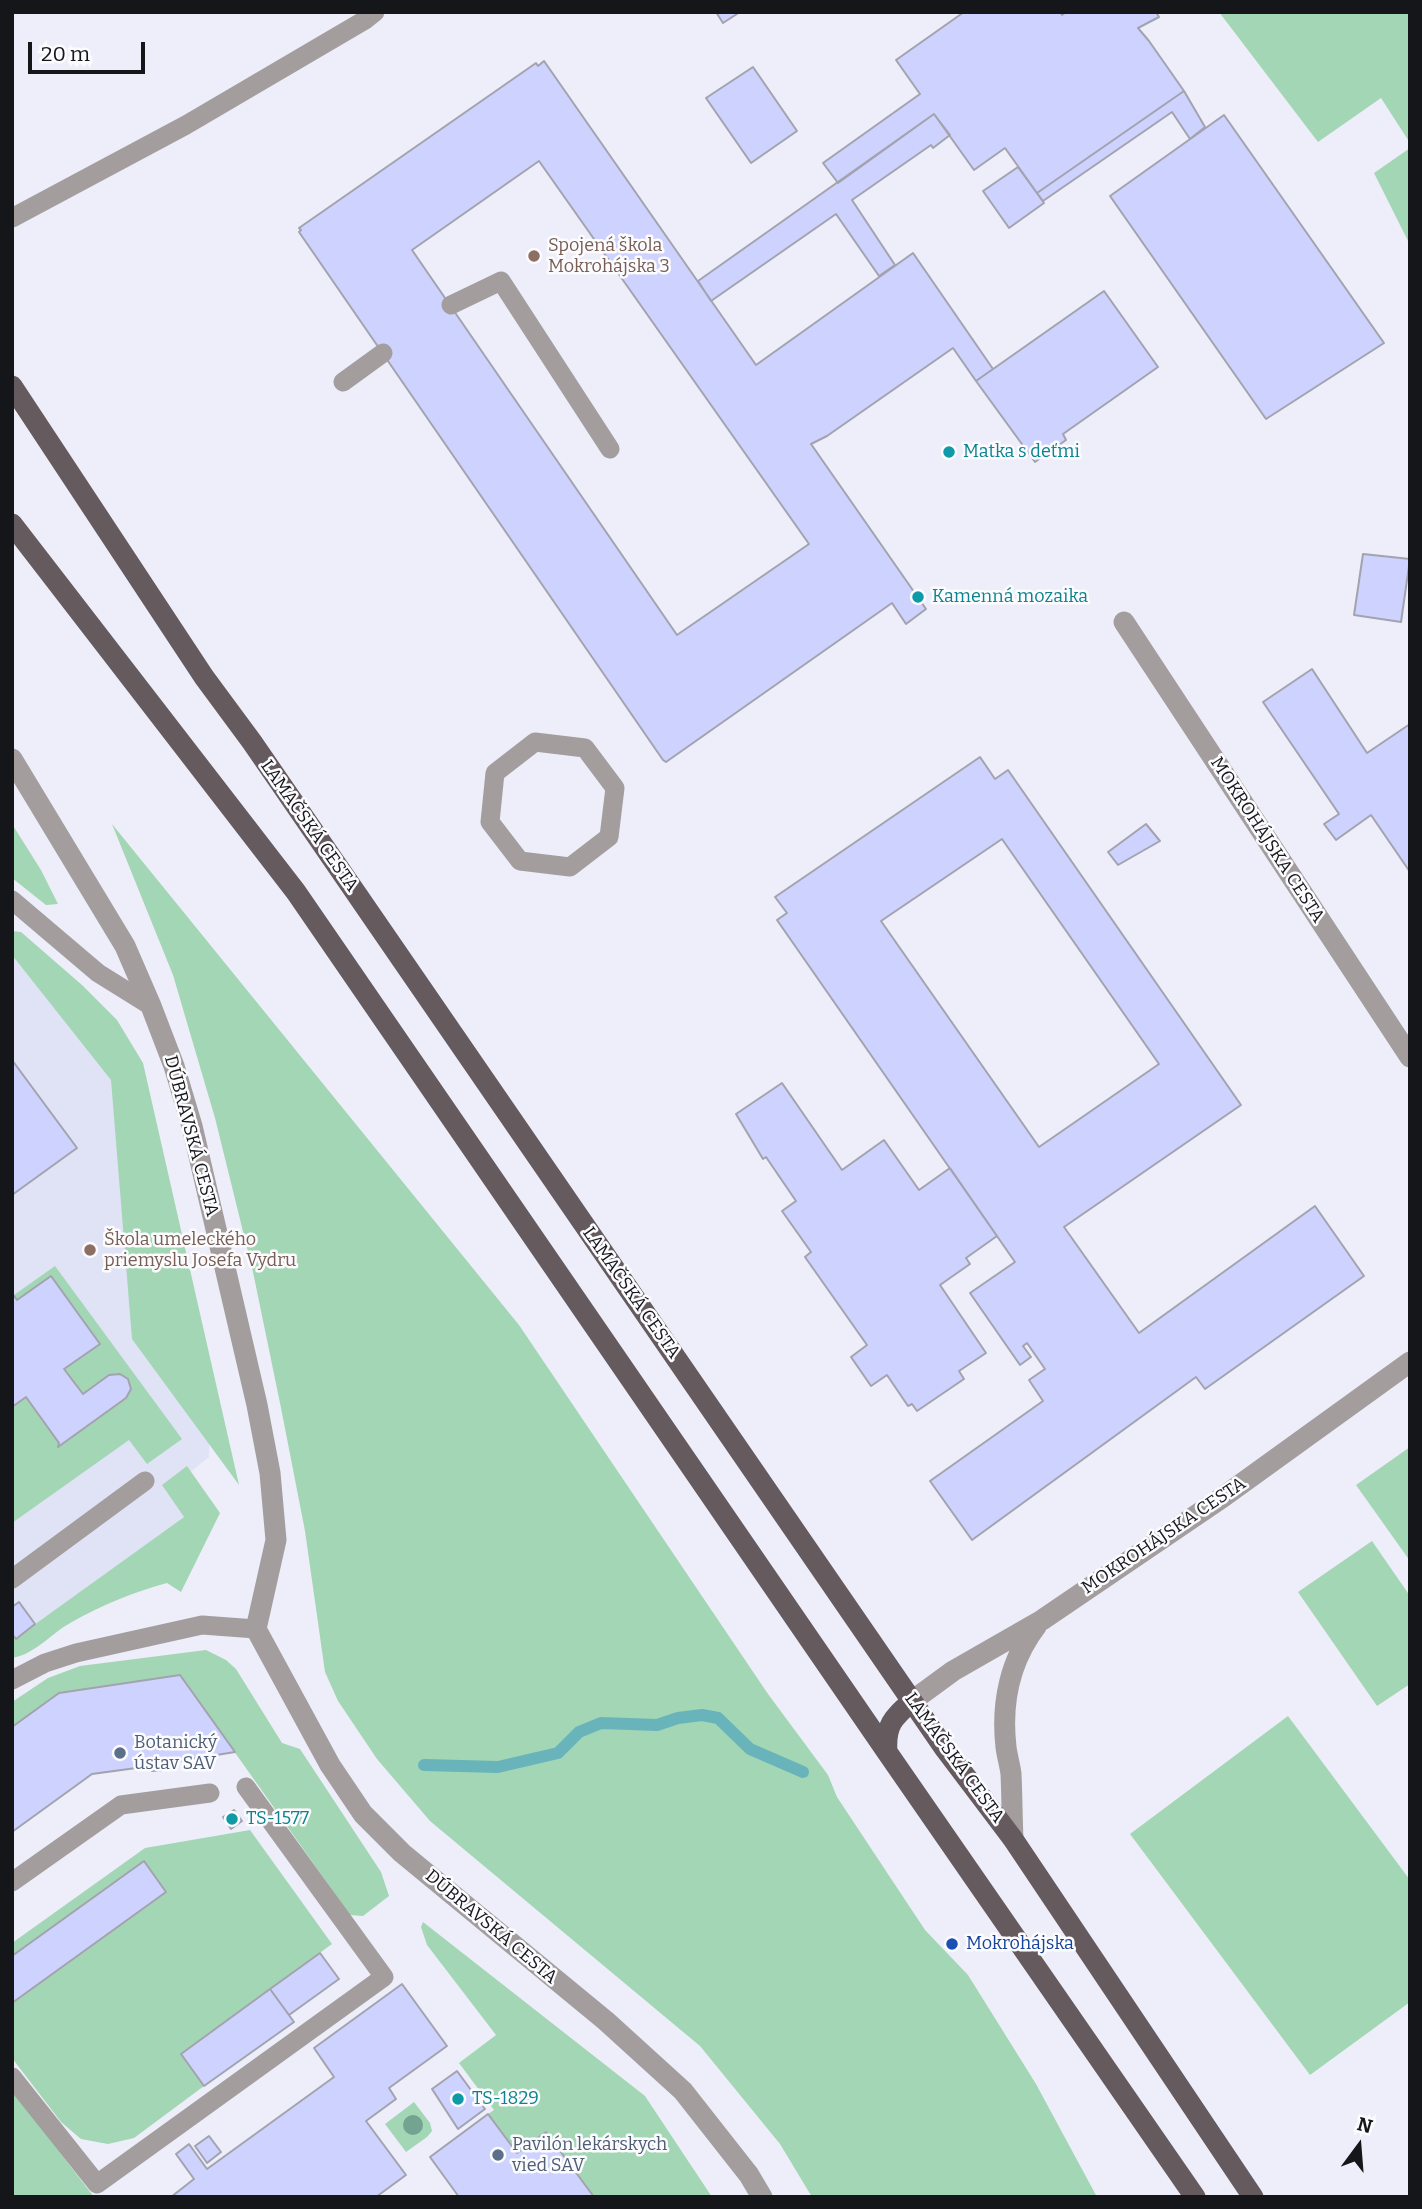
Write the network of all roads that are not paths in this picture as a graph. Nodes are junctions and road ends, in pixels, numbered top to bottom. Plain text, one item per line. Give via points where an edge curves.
1 (374, 12) edge
2 (12, 218) edge
3 (450, 305) dead end
4 (383, 353) dead end
5 (343, 382) dead end
6 (12, 386) edge
7 (610, 449) dead end
8 (12, 524) edge
9 (1124, 622) dead end
10 (535, 742) joint
11 (12, 759) edge
12 (12, 900) edge
13 (151, 1006) junction
14 (1410, 1057) edge
15 (1410, 1362) edge
16 (145, 1481) dead end
17 (12, 1579) edge
18 (1042, 1620) junction
19 (256, 1629) junction
20 (12, 1680) edge
21 (912, 1700) junction
22 (887, 1752) junction
23 (246, 1787) dead end
24 (210, 1793) dead end
25 (1013, 1839) junction
26 (12, 1882) edge
27 (12, 2077) edge
28 (762, 2197) edge
29 (1195, 2197) edge
30 (1253, 2197) edge

1 - 2 lane via 186,125
3 - 7 lane via 501,281
4 - 5 lane
6 - 21 main road, LAMAČSKÁ CESTA via 204,677
8 - 22 main road via 296,892
9 - 14 street, MOKROHÁJSKA CESTA
10 - 10 lane via 495,773 489,822 520,861 570,867 610,837 615,788 584,748
11 - 13 street, DÚBRAVSKÁ CESTA via 125,946
12 - 13 lane via 98,973
13 - 19 street, DÚBRAVSKÁ CESTA via 192,1126 270,1473 276,1540
15 - 18 street, MOKROHÁJSKA CESTA
16 - 17 lane
18 - 21 street, MOKROHÁJSKA CESTA
18 - 25 street via 1022,1648 1006,1697
19 - 20 lane via 202,1625 76,1653
19 - 28 street, DÚBRAVSKÁ CESTA via 330,1765 363,1814 402,1853 606,2021 683,2091
21 - 22 main road via 887,1730
21 - 25 main road, LAMAČSKÁ CESTA
22 - 29 main road
23 - 27 lane via 384,1978 97,2185
24 - 26 lane via 121,1805
25 - 30 main road, LAMAČSKÁ CESTA

